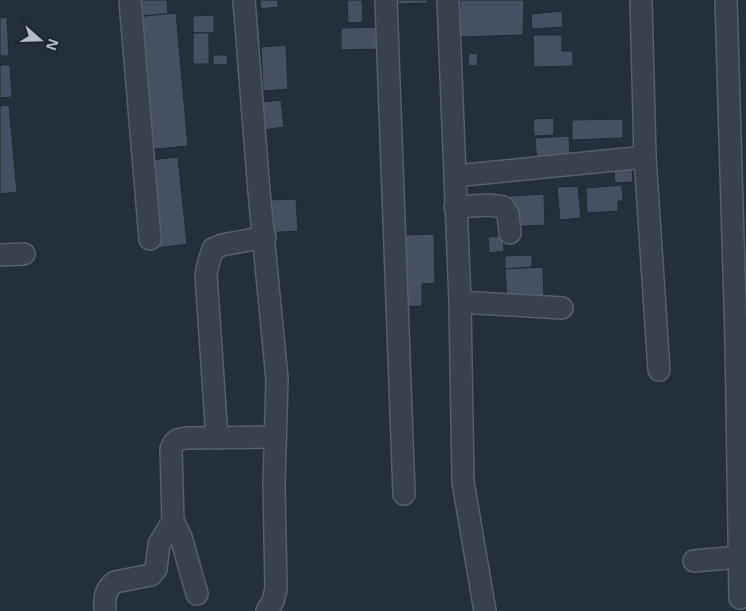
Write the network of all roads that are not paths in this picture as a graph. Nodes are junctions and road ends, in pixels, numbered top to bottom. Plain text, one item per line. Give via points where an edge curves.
1 (130, 0) edge
2 (244, 0) edge
3 (386, 0) edge
4 (448, 0) edge
5 (641, 0) edge
6 (726, 0) edge
7 (645, 157) junction
8 (455, 176) junction
9 (455, 206) junction
10 (510, 233) dead end
11 (265, 237) junction
12 (150, 238) dead end
13 (24, 254) dead end
14 (0, 255) edge
15 (460, 302) junction
16 (562, 308) dead end
17 (659, 370) dead end
18 (217, 438) junction
19 (274, 438) junction
20 (404, 494) dead end
21 (173, 522) junction
22 (739, 557) junction
23 (694, 562) dead end
24 (197, 594) dead end
25 (740, 598) dead end
26 (105, 611) edge
27 (267, 611) edge
28 (485, 611) edge

1 - 12 street
2 - 11 street
3 - 20 street
4 - 8 street
5 - 7 street
6 - 22 street
7 - 8 street
7 - 17 street
8 - 9 street
9 - 10 street via 503,207 508,214
9 - 15 street
11 - 18 street via 222,245 213,249 209,261 206,275
11 - 19 street via 277,379
13 - 14 street
15 - 16 street
15 - 28 street via 463,482
18 - 19 street
18 - 21 street via 178,439 173,443
19 - 27 street via 276,589
21 - 24 street
21 - 26 street via 159,544 154,572 111,585 107,589
22 - 23 street
22 - 25 street

